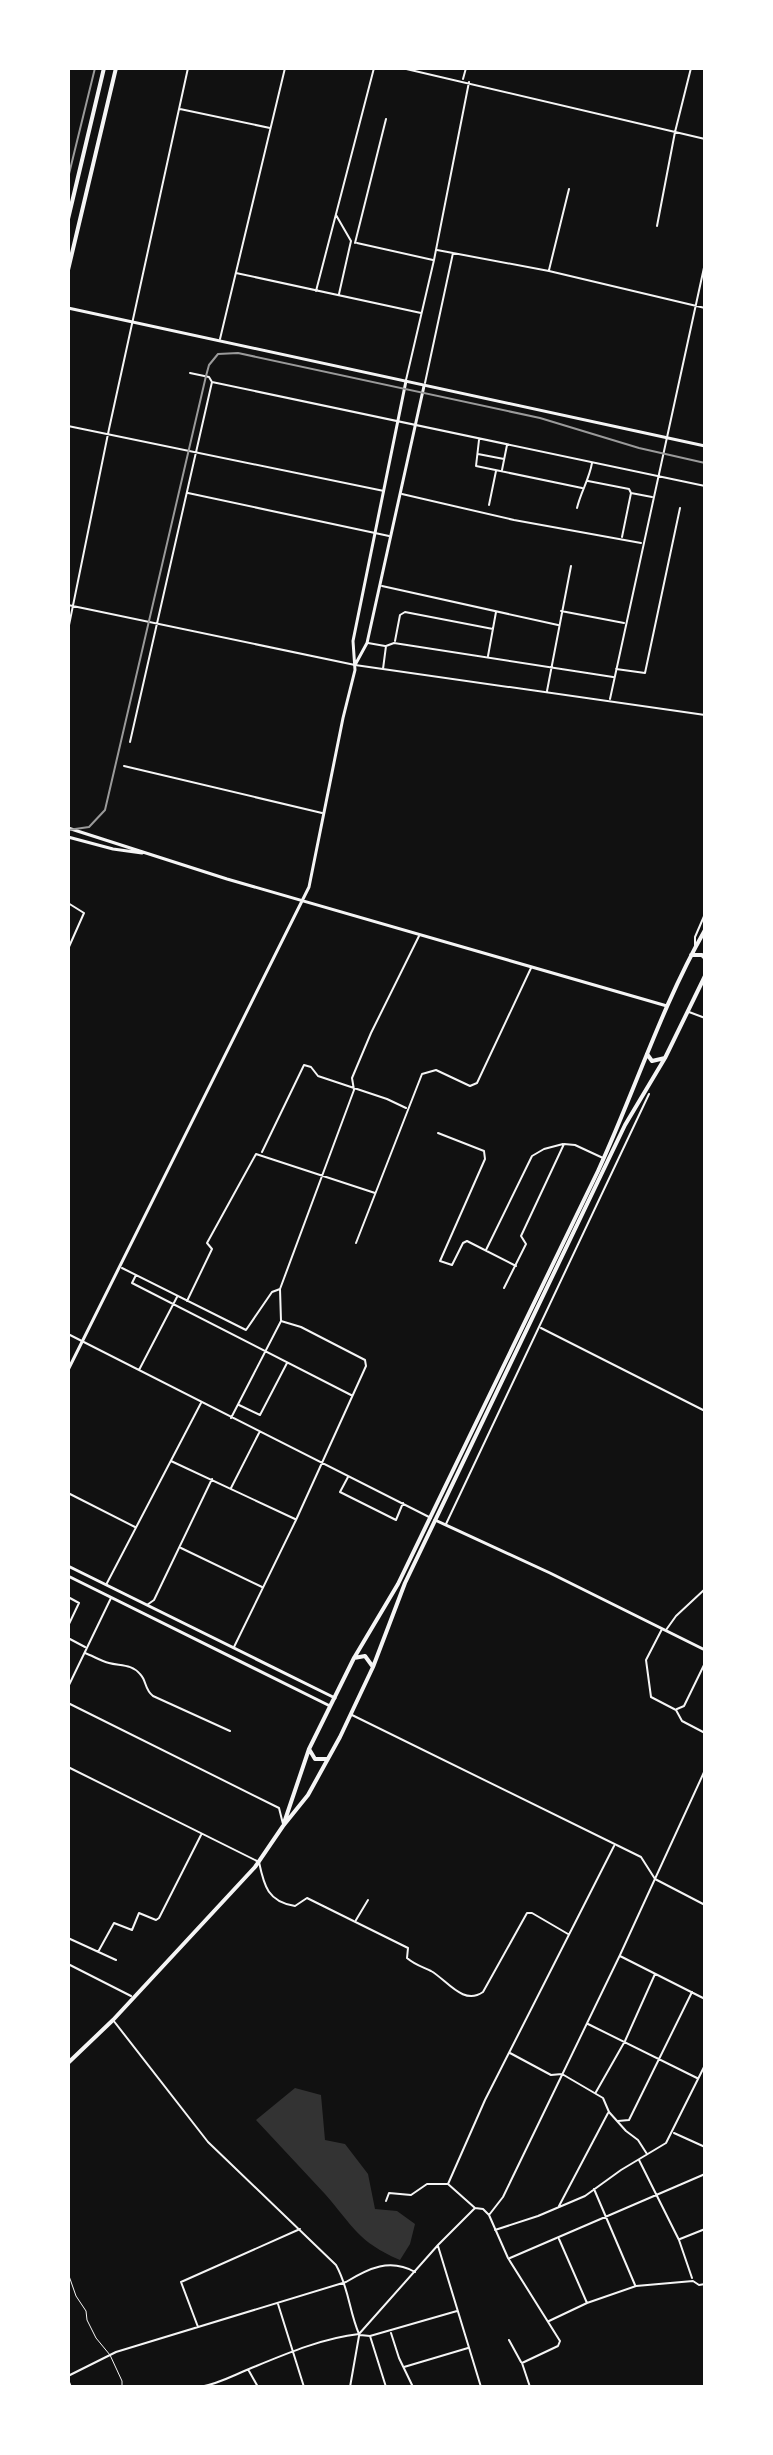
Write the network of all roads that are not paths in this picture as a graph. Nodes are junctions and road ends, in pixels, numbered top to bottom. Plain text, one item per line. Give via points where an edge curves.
1 (104, 68) edge
2 (116, 68) edge
3 (188, 68) edge
4 (285, 68) edge
5 (374, 68) edge
6 (402, 68) edge
7 (466, 68) edge
8 (691, 68) edge
9 (463, 80) junction
10 (469, 82) junction
11 (179, 109) junction
12 (386, 119) dead end
13 (270, 128) junction
14 (675, 132) junction
15 (705, 139) edge
16 (569, 189) dead end
17 (335, 214) junction
18 (68, 219) edge
19 (657, 226) dead end
20 (353, 242) junction
21 (436, 250) junction
22 (453, 253) junction
23 (434, 260) junction
24 (705, 263) edge
25 (68, 270) edge
26 (549, 271) junction
27 (236, 273) junction
28 (316, 291) junction
29 (338, 296) junction
30 (696, 306) junction
31 (68, 308) edge
32 (705, 308) edge
33 (422, 313) junction
34 (132, 323) junction
35 (220, 342) junction
36 (190, 373) dead end
37 (406, 381) junction
38 (212, 382) junction
39 (425, 384) junction
40 (398, 420) junction
41 (416, 424) junction
42 (68, 426) edge
43 (108, 435) junction
44 (479, 438) junction
45 (668, 438) junction
46 (507, 444) junction
47 (705, 446) edge
48 (196, 451) junction
49 (476, 454) junction
50 (504, 459) junction
51 (592, 462) junction
52 (496, 470) junction
53 (502, 471) junction
54 (658, 476) junction
55 (588, 481) junction
56 (705, 486) edge
57 (582, 488) junction
58 (384, 491) junction
59 (186, 493) junction
60 (631, 493) junction
61 (401, 494) junction
62 (653, 497) junction
63 (489, 505) dead end
64 (577, 508) dead end
65 (680, 508) dead end
66 (375, 533) junction
67 (391, 537) junction
68 (622, 539) junction
69 (643, 543) junction
70 (571, 566) dead end
71 (381, 586) junction
72 (68, 605) edge
73 (73, 606) junction
74 (561, 611) junction
75 (496, 612) junction
76 (158, 623) junction
77 (626, 623) junction
78 (558, 625) junction
79 (493, 629) junction
80 (68, 630) edge
81 (367, 643) junction
82 (394, 643) junction
83 (386, 646) junction
84 (488, 658) junction
85 (355, 665) junction
86 (551, 667) junction
87 (383, 669) junction
88 (616, 669) junction
89 (614, 677) junction
90 (546, 692) junction
91 (609, 701) junction
92 (705, 715) edge
93 (130, 742) dead end
94 (124, 766) dead end
95 (323, 813) junction
96 (68, 828) edge
97 (68, 837) edge
98 (146, 854) junction
99 (302, 900) junction
100 (68, 903) edge
101 (705, 914) edge
102 (705, 930) edge
103 (420, 935) junction
104 (695, 948) junction
105 (68, 949) edge
106 (691, 955) junction
107 (705, 958) edge
108 (531, 967) junction
109 (705, 976) edge
110 (667, 1006) junction
111 (688, 1012) junction
112 (705, 1018) edge
113 (646, 1052) junction
114 (665, 1058) junction
115 (354, 1090) junction
116 (649, 1094) dead end
117 (407, 1109) junction
118 (438, 1133) dead end
119 (564, 1144) junction
120 (261, 1153) junction
121 (604, 1158) junction
122 (324, 1174) junction
123 (377, 1193) junction
124 (356, 1243) dead end
125 (486, 1251) junction
126 (516, 1266) junction
127 (121, 1268) junction
128 (136, 1275) junction
129 (504, 1288) dead end
130 (280, 1289) junction
131 (178, 1296) junction
132 (187, 1301) junction
133 (174, 1304) junction
134 (281, 1321) junction
135 (527, 1327) junction
136 (538, 1329) junction
137 (68, 1334) edge
138 (83, 1342) junction
139 (266, 1350) junction
140 (288, 1362) junction
141 (68, 1370) edge
142 (139, 1371) junction
143 (505, 1374) junction
144 (515, 1378) junction
145 (352, 1395) junction
146 (201, 1402) junction
147 (238, 1404) junction
148 (705, 1411) edge
149 (231, 1418) junction
150 (260, 1432) junction
151 (171, 1461) junction
152 (321, 1461) junction
153 (349, 1476) junction
154 (212, 1479) junction
155 (231, 1488) junction
156 (68, 1493) edge
157 (403, 1503) junction
158 (433, 1519) junction
159 (296, 1520) junction
160 (445, 1525) junction
161 (136, 1527) junction
162 (180, 1547) junction
163 (68, 1566) edge
164 (68, 1578) edge
165 (106, 1585) junction
166 (262, 1587) junction
167 (114, 1589) junction
168 (705, 1589) edge
169 (68, 1597) edge
170 (110, 1598) junction
171 (147, 1605) junction
172 (68, 1626) edge
173 (664, 1629) junction
174 (68, 1638) edge
175 (87, 1648) junction
176 (233, 1648) junction
177 (705, 1650) edge
178 (85, 1653) junction
179 (354, 1658) junction
180 (705, 1663) edge
181 (373, 1667) junction
182 (68, 1687) edge
183 (335, 1698) junction
184 (68, 1703) edge
185 (331, 1707) junction
186 (676, 1710) junction
187 (351, 1714) junction
188 (230, 1731) dead end
189 (705, 1733) edge
190 (309, 1749) junction
191 (328, 1759) junction
192 (68, 1767) edge
193 (705, 1770) edge
194 (283, 1826) junction
195 (201, 1834) junction
196 (615, 1845) junction
197 (259, 1862) junction
198 (655, 1879) junction
199 (368, 1900) dead end
200 (705, 1905) edge
201 (355, 1921) junction
202 (568, 1934) junction
203 (68, 1938) edge
204 (98, 1952) junction
205 (620, 1955) junction
206 (116, 1960) dead end
207 (68, 1964) edge
208 (655, 1974) junction
209 (692, 1992) junction
210 (134, 1997) junction
211 (705, 1999) edge
212 (113, 2020) junction
213 (587, 2023) junction
214 (625, 2041) junction
215 (510, 2053) junction
216 (660, 2060) junction
217 (68, 2063) edge
218 (705, 2065) edge
219 (562, 2074) junction
220 (698, 2079) junction
221 (595, 2093) junction
222 (609, 2112) junction
223 (618, 2121) junction
224 (672, 2133) junction
225 (705, 2147) edge
226 (648, 2155) junction
227 (639, 2159) junction
228 (705, 2174) edge
229 (448, 2184) junction
230 (594, 2189) junction
231 (658, 2196) junction
232 (386, 2201) dead end
233 (559, 2206) junction
234 (475, 2208) junction
235 (489, 2215) junction
236 (608, 2216) junction
237 (301, 2229) junction
238 (705, 2229) edge
239 (494, 2230) junction
240 (558, 2238) junction
241 (679, 2240) junction
242 (438, 2245) junction
243 (508, 2258) junction
244 (415, 2272) junction
245 (68, 2273) edge
246 (693, 2281) junction
247 (346, 2282) junction
248 (705, 2284) edge
249 (636, 2286) junction
250 (277, 2302) junction
251 (587, 2303) junction
252 (458, 2311) junction
253 (548, 2322) junction
254 (199, 2327) junction
255 (391, 2331) junction
256 (359, 2334) junction
257 (370, 2336) junction
258 (509, 2340) dead end
259 (469, 2347) junction
260 (294, 2352) junction
261 (110, 2355) junction
262 (522, 2363) junction
263 (404, 2367) junction
264 (248, 2369) junction
265 (68, 2378) edge
266 (481, 2386) edge
267 (71, 2387) edge
268 (122, 2387) edge
269 (200, 2387) edge
270 (258, 2387) edge
271 (304, 2387) edge
272 (350, 2387) edge
273 (386, 2387) edge
274 (413, 2387) edge
275 (476, 2387) edge
276 (530, 2387) edge

1 - 18 main road
2 - 25 main road
3 - 11 street
4 - 13 street
5 - 17 street
6 - 9 street
7 - 9 street
8 - 14 street
9 - 10 street
10 - 14 street
10 - 21 street
11 - 13 street
11 - 34 street
12 - 20 street
13 - 27 street
14 - 15 street
14 - 19 street
16 - 26 street
17 - 20 street
17 - 28 street
20 - 23 street
20 - 29 street
21 - 22 street
21 - 23 street
22 - 26 street
22 - 39 street
23 - 33 street
24 - 30 street
26 - 30 street
27 - 28 street
27 - 35 street
28 - 29 street
29 - 33 street
30 - 32 street
30 - 45 street
31 - 34 street
33 - 37 street
34 - 35 street
34 - 43 street
35 - 37 street
36 - 38 street
37 - 39 street
37 - 40 street
38 - 40 street
38 - 48 street
39 - 41 street
39 - 45 street
40 - 41 street
40 - 58 street
41 - 44 street
41 - 61 street
42 - 43 street
43 - 48 street
43 - 73 street
44 - 46 street
44 - 49 street
45 - 47 street
45 - 54 street
46 - 50 street
46 - 51 street
48 - 58 street
48 - 59 street
49 - 50 street
49 - 52 street via 476,466
50 - 53 street
51 - 54 street
51 - 55 street
52 - 53 street
52 - 63 street
53 - 57 street
54 - 56 street
54 - 62 street
55 - 57 street
55 - 60 street
57 - 64 street
58 - 66 street
59 - 66 street
59 - 76 street
60 - 62 street
60 - 68 street
61 - 67 street
61 - 68 street
62 - 69 street
65 - 88 street via 645,673
66 - 67 street
66 - 85 street via 353,641
67 - 71 street
68 - 69 street
69 - 77 street
70 - 74 street
71 - 75 street
71 - 81 street
72 - 73 street
73 - 76 street
73 - 80 street
74 - 77 street
74 - 78 street
75 - 78 street
75 - 79 street
76 - 85 street
76 - 93 street
77 - 88 street
78 - 86 street
79 - 82 street via 405,612
79 - 84 street
81 - 83 street
81 - 85 street
82 - 83 street
82 - 84 street
83 - 87 street
84 - 86 street
85 - 87 street
85 - 95 street
86 - 89 street
86 - 90 street
87 - 90 street
88 - 89 street
89 - 91 street
90 - 91 street
91 - 92 street
94 - 95 street
95 - 99 street
96 - 98 street
97 - 98 street
98 - 99 street
99 - 103 street
99 - 127 street
100 - 105 street via 84,913
101 - 104 street
102 - 104 main road
103 - 108 street
103 - 115 street via 371,1033 352,1078
104 - 106 main road
106 - 107 main road
106 - 110 main road
108 - 110 street
108 - 117 street via 477,1083 470,1086 429,1071 422,1074
109 - 111 main road
110 - 113 main road
111 - 112 street
111 - 114 main road
113 - 114 main road via 652,1061
113 - 121 main road
114 - 135 main road via 625,1125
115 - 117 street
115 - 120 street via 304,1065
115 - 122 street
116 - 136 street
117 - 123 street
118 - 125 street via 484,1151 485,1159 440,1261 452,1265 465,1242
119 - 121 street
119 - 125 street via 532,1156
119 - 126 street via 521,1236 526,1244
120 - 122 street
120 - 132 street via 207,1243 212,1249
121 - 158 main road
122 - 123 street
122 - 130 street
123 - 124 street
125 - 126 street
126 - 129 street
127 - 128 street
127 - 138 street
128 - 131 street
128 - 133 street via 132,1283
130 - 132 street via 272,1292 246,1330
130 - 134 street
131 - 132 street
131 - 133 street
133 - 139 street
133 - 142 street
134 - 139 street
134 - 145 street via 365,1360
135 - 136 street
135 - 143 main road
136 - 144 street
136 - 148 street
137 - 138 street
138 - 141 street
138 - 142 street
139 - 140 street
139 - 147 street
140 - 145 street
140 - 147 street via 260,1415
142 - 146 street
143 - 144 street
143 - 158 main road
144 - 160 street
145 - 152 street
146 - 149 street
146 - 151 street
147 - 149 street
149 - 150 street
150 - 152 street
150 - 155 street
151 - 154 street
151 - 161 street
152 - 153 street
152 - 159 street
153 - 157 street
153 - 157 street via 340,1492 396,1520
154 - 155 street
154 - 162 street
155 - 159 street
156 - 161 street
157 - 158 street
158 - 160 street
158 - 179 main road
158 - 181 main road
159 - 166 street
160 - 173 street
161 - 165 street
162 - 166 street
162 - 171 street
163 - 165 street
164 - 170 street
165 - 167 street
166 - 176 street
167 - 170 street
167 - 171 street
168 - 173 street
169 - 172 street via 79,1603
170 - 175 street
170 - 185 street
171 - 176 street
173 - 177 street
173 - 186 street via 646,1660 651,1697
174 - 175 street
175 - 178 street
176 - 183 street
178 - 182 street
178 - 188 street via 129,1666 143,1676 153,1696
179 - 181 main road via 365,1656
179 - 183 main road
180 - 186 street via 684,1706
181 - 187 main road
183 - 185 main road
184 - 194 street via 279,1808
185 - 190 main road
186 - 189 street via 682,1721
187 - 191 main road
187 - 196 street
190 - 191 main road via 315,1759
190 - 194 main road
191 - 194 main road
192 - 195 street
193 - 198 street
194 - 197 main road
195 - 197 street
195 - 204 street via 159,1918 139,1913 132,1930 114,1923
196 - 198 street via 641,1857
196 - 202 street
197 - 201 street via 265,1888 284,1904 295,1906 307,1898
197 - 210 main road
198 - 200 street
198 - 205 street
199 - 201 street
201 - 202 street via 408,1948 407,1958 413,1963 471,1996 483,1992 527,1913
202 - 215 street
203 - 204 street
204 - 206 street
205 - 208 street
205 - 213 street
207 - 210 street
208 - 209 street
208 - 214 street
209 - 211 street
209 - 216 street
210 - 212 main road
212 - 217 main road
212 - 237 street via 208,2142
213 - 214 street
213 - 219 street
214 - 216 street
214 - 221 street
215 - 219 street via 551,2075
215 - 229 street
216 - 220 street
216 - 223 street via 629,2120
218 - 220 street
219 - 221 street
219 - 235 street via 503,2197
220 - 224 street
221 - 222 street
222 - 223 street
222 - 233 street
223 - 226 street
224 - 225 street
224 - 226 street
226 - 227 street
227 - 230 street
227 - 231 street
228 - 231 street
229 - 232 street via 427,2184 411,2195 389,2193
229 - 234 street
230 - 233 street
230 - 236 street
231 - 236 street
231 - 241 street
233 - 239 street
234 - 235 street
234 - 242 street
235 - 239 street
236 - 240 street
236 - 249 street
237 - 247 street
237 - 254 street via 181,2282
238 - 241 street
239 - 243 street
240 - 243 street
240 - 251 street
241 - 246 street
242 - 244 street
242 - 252 street
243 - 253 street
244 - 247 street via 389,2264
244 - 256 street
245 - 261 lane via 96,2338
246 - 248 street
246 - 249 street
247 - 250 street
247 - 256 street
249 - 251 street
250 - 254 street
250 - 260 street
251 - 253 street
252 - 255 street
252 - 259 street
253 - 262 street via 558,2346
254 - 261 street
255 - 257 street
255 - 263 street
256 - 257 street
256 - 260 street
256 - 272 street
257 - 273 street
258 - 262 street
259 - 263 street
259 - 266 street
260 - 264 street
260 - 271 street
261 - 265 street
261 - 268 lane
262 - 276 street
263 - 274 street
264 - 269 street
264 - 270 street
265 - 267 street
266 - 275 street

